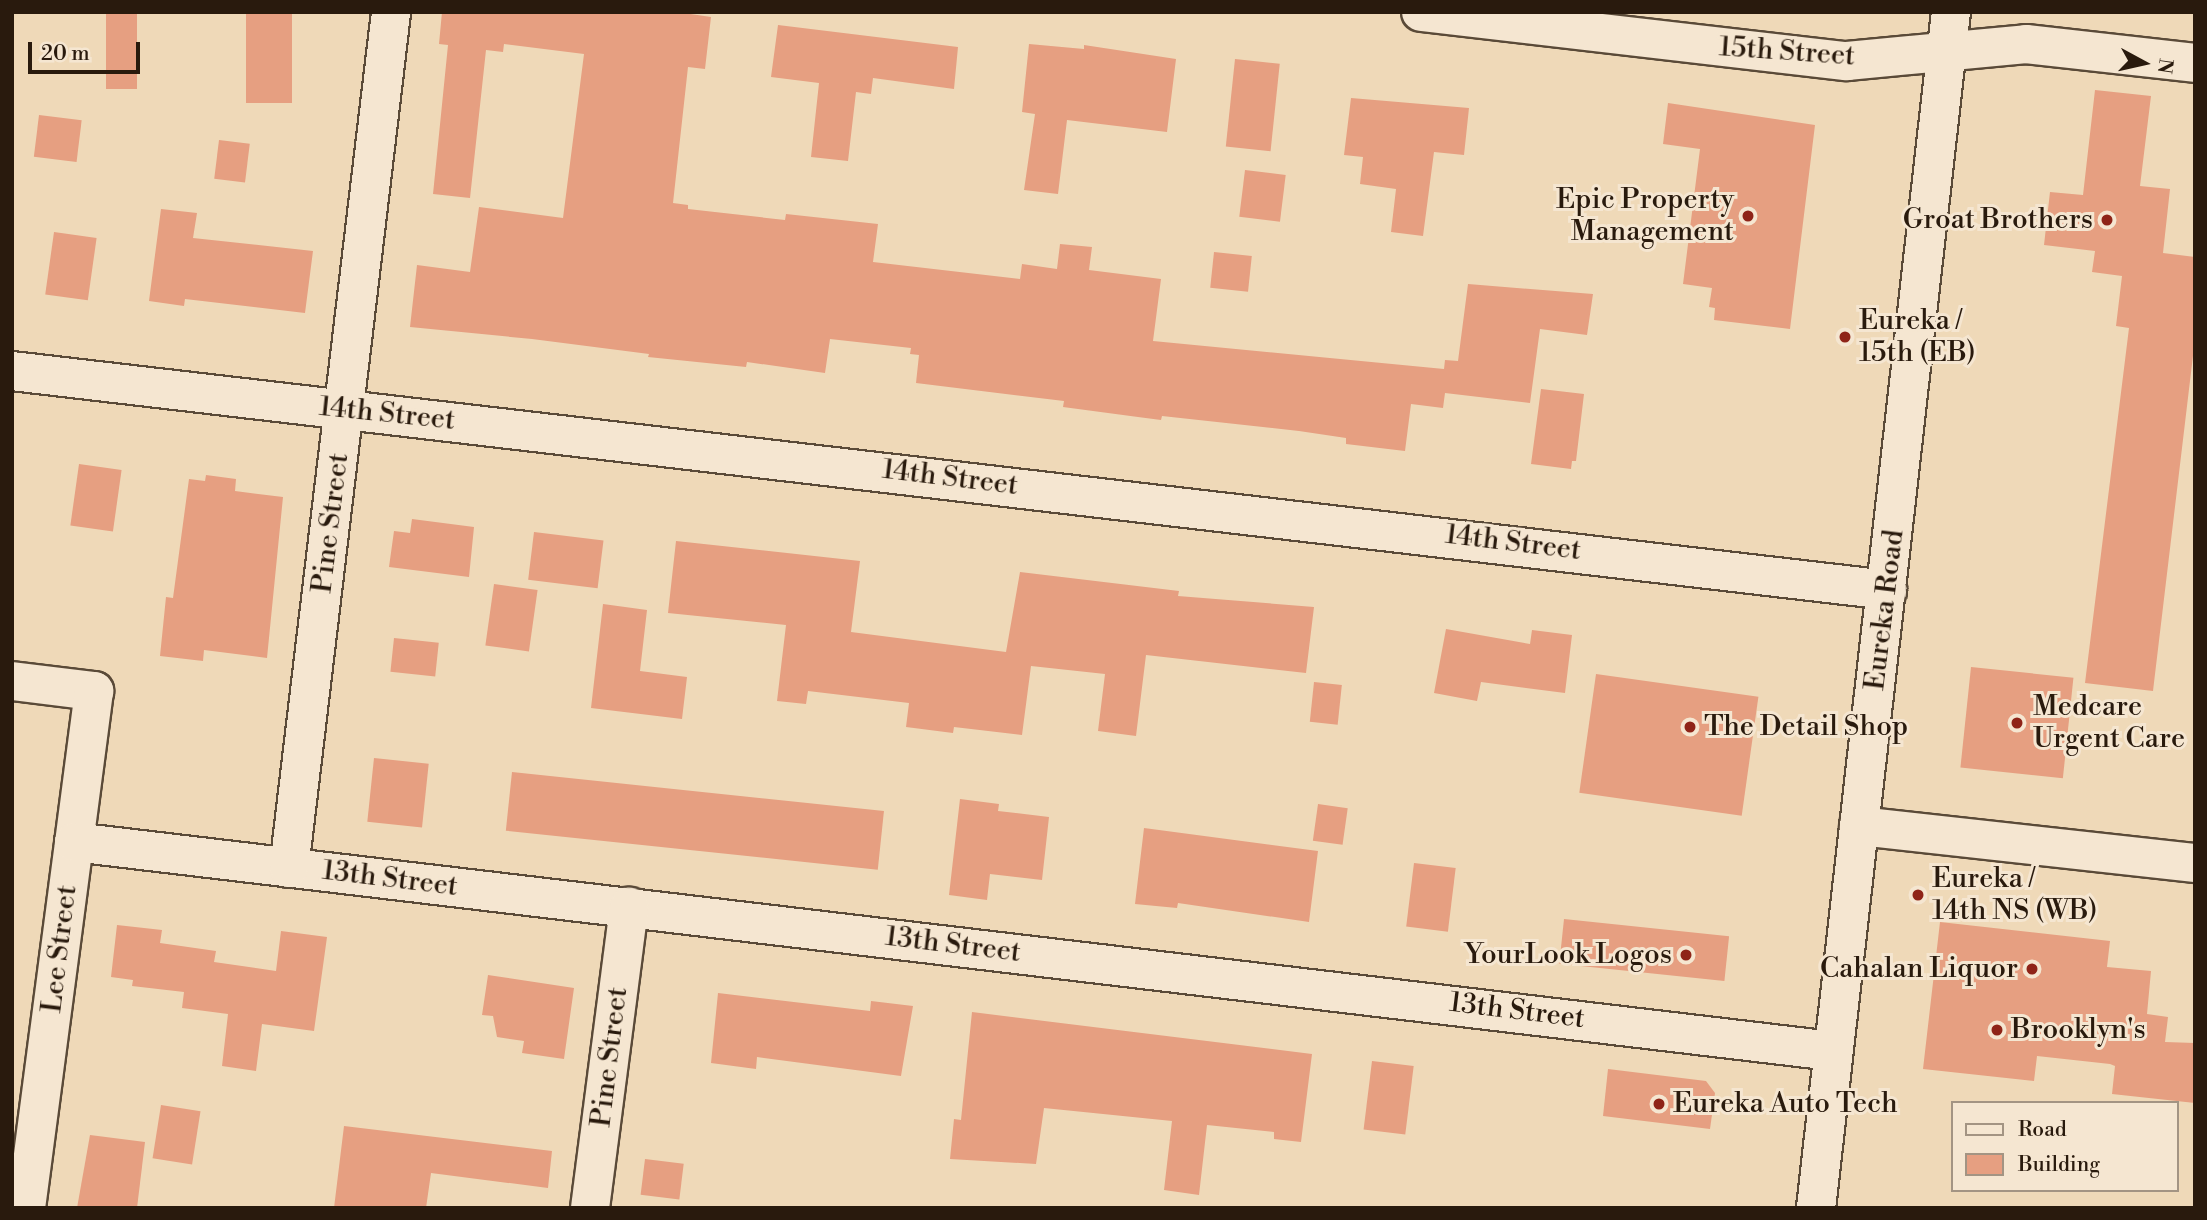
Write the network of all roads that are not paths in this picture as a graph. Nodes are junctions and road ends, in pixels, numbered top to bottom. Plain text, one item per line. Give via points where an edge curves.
1 (391, 12) edge
2 (1421, 12) edge
3 (1949, 31) edge
4 (2195, 63) edge
5 (12, 371) edge
6 (345, 410) junction
7 (1888, 590) junction
8 (12, 681) edge
9 (1859, 826) junction
10 (74, 842) junction
11 (2195, 863) edge
12 (289, 867) junction
13 (629, 907) junction
14 (1833, 1051) junction
15 (26, 1208) edge
16 (590, 1208) edge
17 (1816, 1208) edge

1 - 6 street, Pine Street
2 - 3 street, 15th Street via 1847,61
3 - 4 street, 15th Street
3 - 7 street, Eureka Road
5 - 6 street, 14th Street
6 - 7 street, 14th Street
6 - 12 street, Pine Street
7 - 9 street, Eureka Road
8 - 10 street, Lee Street via 94,691
9 - 11 street
9 - 14 street, Eureka Road
10 - 12 street, 13th Street
10 - 15 street, Lee Street
12 - 13 street, 13th Street
13 - 14 street, 13th Street
13 - 16 street, Pine Street
14 - 17 street, Eureka Road

